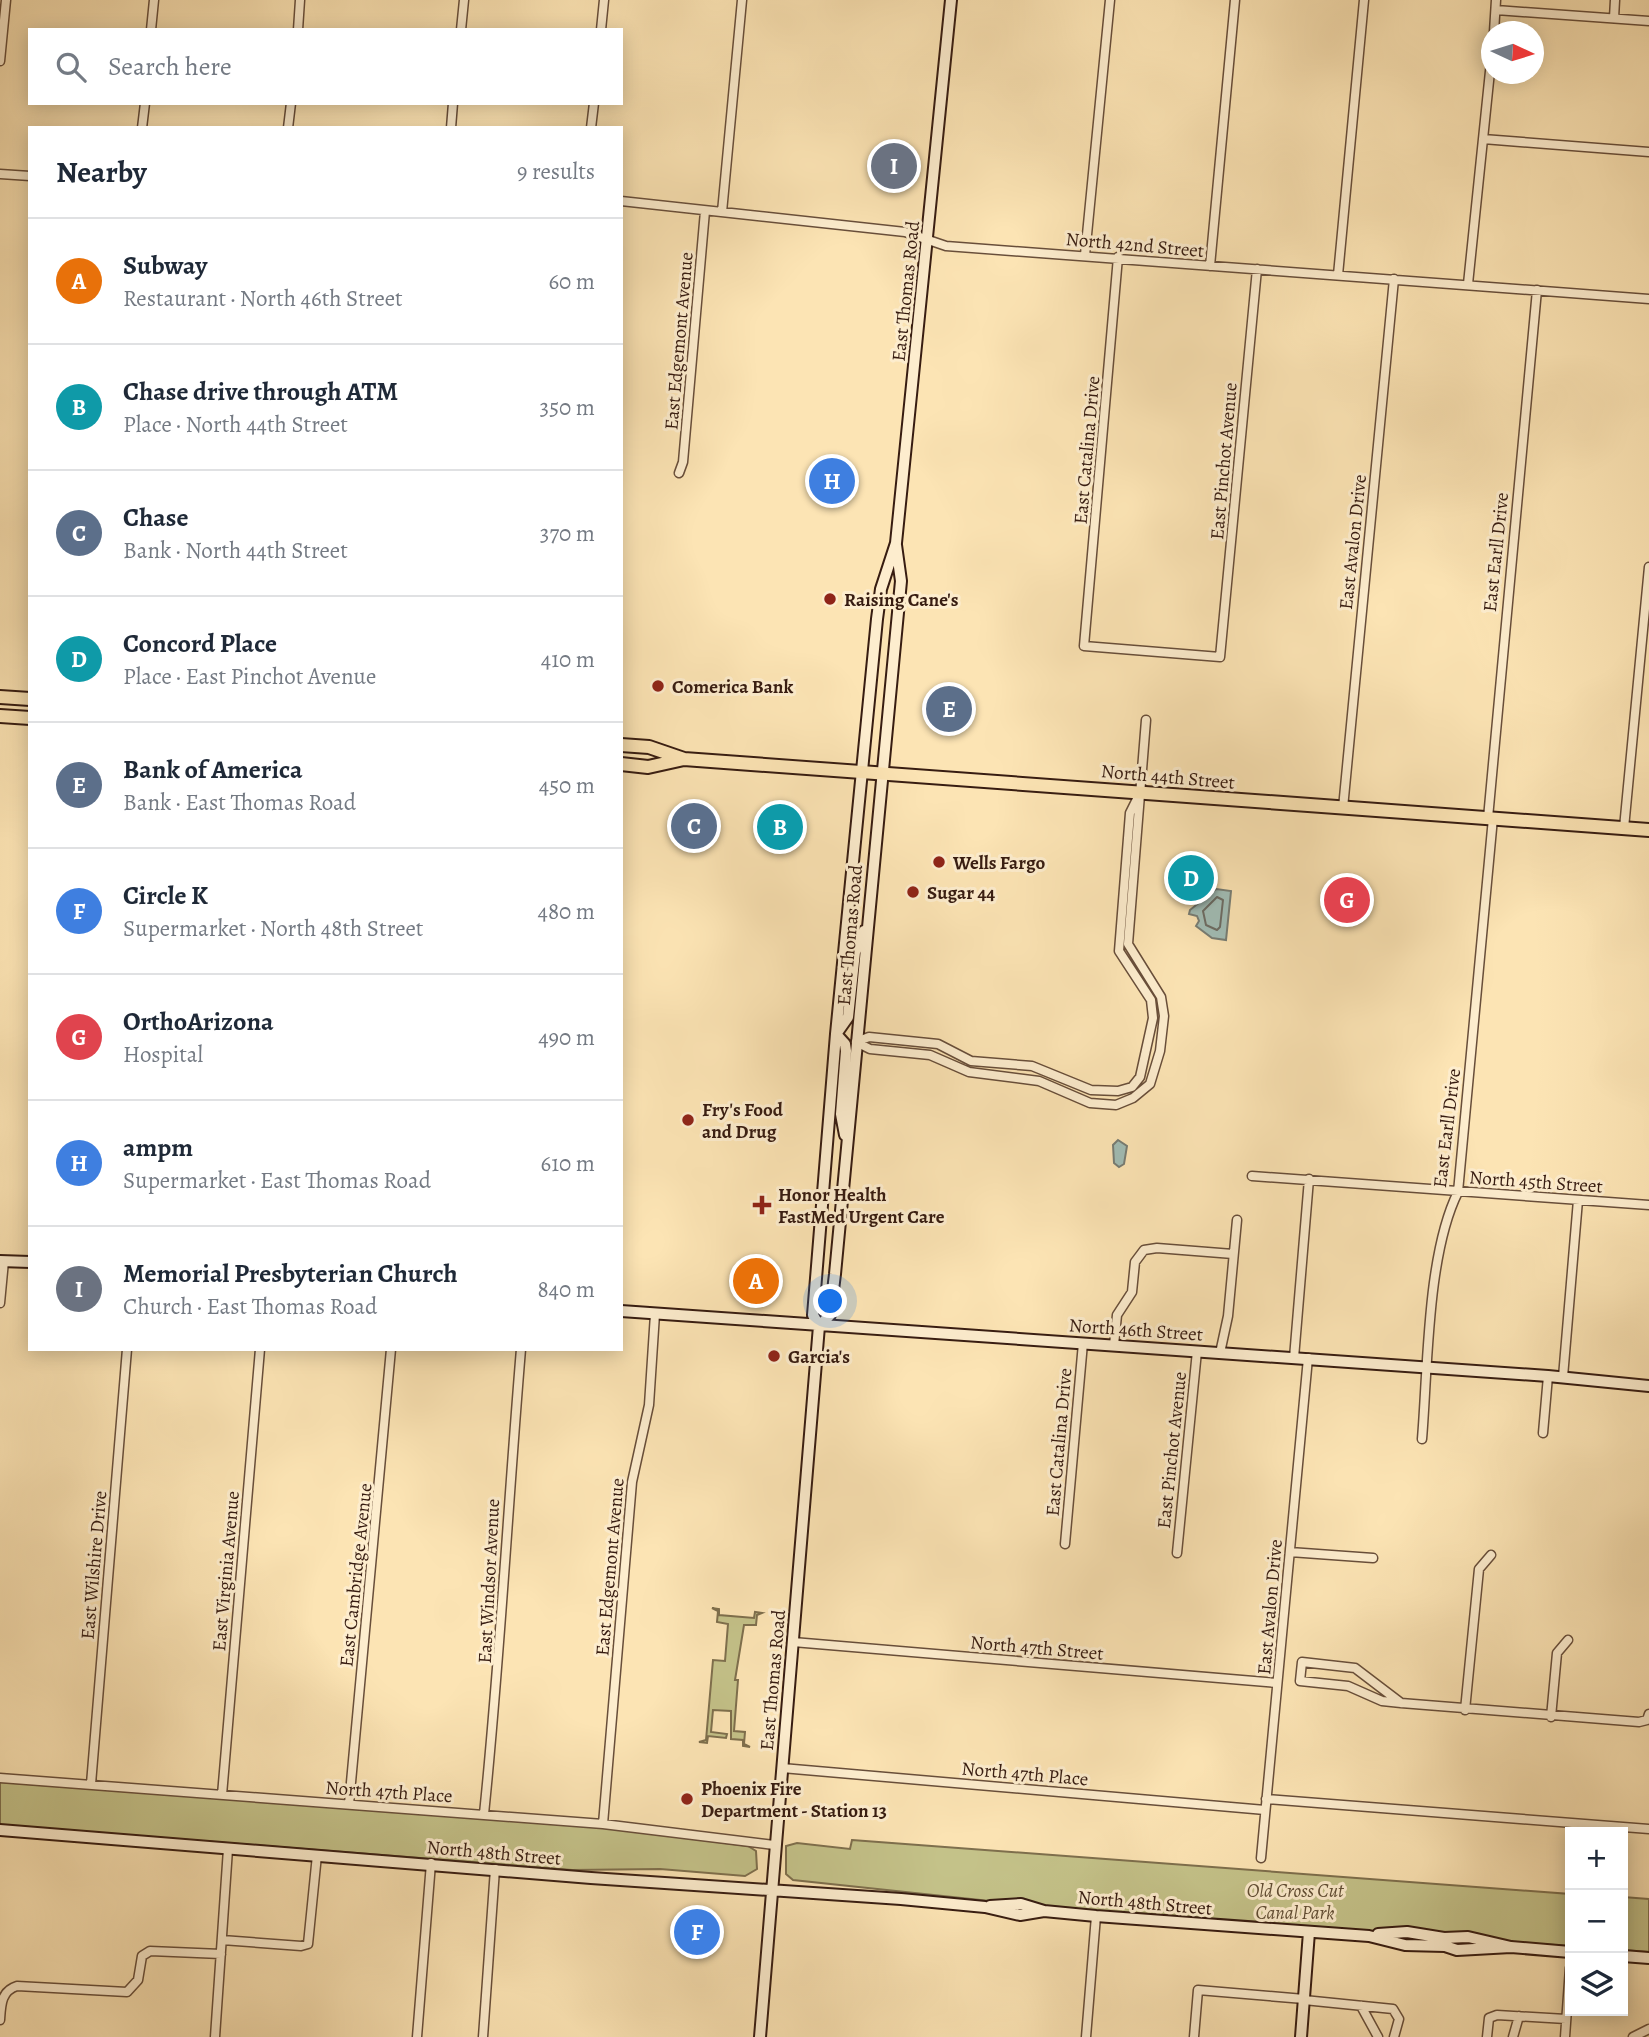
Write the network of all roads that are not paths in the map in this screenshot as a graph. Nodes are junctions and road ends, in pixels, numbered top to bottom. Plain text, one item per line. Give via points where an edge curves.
1 (6, 0) edge
2 (154, 0) edge
3 (300, 0) edge
4 (464, 0) edge
5 (604, 0) edge
6 (743, 0) edge
7 (951, 0) edge
8 (1110, 0) edge
9 (1235, 0) edge
10 (1364, 0) edge
11 (1496, 0) edge
12 (1615, 0) edge
13 (1496, 10) junction
14 (1614, 18) junction
15 (1495, 21) edge
16 (1649, 21) edge
17 (151, 28) edge
18 (298, 28) edge
19 (461, 28) edge
20 (601, 28) edge
21 (0, 61) edge
22 (1489, 84) edge
23 (145, 105) edge
24 (291, 105) edge
25 (453, 105) edge
26 (594, 105) edge
27 (142, 126) edge
28 (288, 126) edge
29 (451, 126) edge
30 (592, 126) edge
31 (1483, 139) junction
32 (1649, 152) edge
33 (0, 174) edge
34 (28, 176) edge
35 (623, 201) edge
36 (705, 211) junction
37 (722, 212) junction
38 (928, 239) junction
39 (1085, 255) junction
40 (1118, 257) junction
41 (1210, 266) junction
42 (1257, 269) junction
43 (1338, 275) junction
44 (1394, 279) junction
45 (1468, 284) junction
46 (1537, 290) junction
47 (1649, 299) edge
48 (679, 473) dead end
49 (896, 543) junction
50 (1649, 567) edge
51 (1220, 657) joint
52 (0, 696) edge
53 (28, 699) edge
54 (0, 716) edge
55 (28, 718) edge
56 (1146, 720) dead end
57 (623, 745) edge
58 (684, 759) junction
59 (623, 764) edge
60 (863, 772) junction
61 (882, 774) junction
62 (1140, 793) junction
63 (1343, 808) junction
64 (1491, 818) junction
65 (1624, 828) junction
66 (1649, 830) edge
67 (868, 921) junction
68 (836, 1034) junction
69 (856, 1042) junction
70 (847, 1144) junction
71 (1252, 1176) dead end
72 (1310, 1179) junction
73 (1458, 1192) junction
74 (1578, 1200) junction
75 (1649, 1205) edge
76 (1237, 1220) dead end
77 (1234, 1254) junction
78 (2, 1261) edge
79 (28, 1262) edge
80 (0, 1303) edge
81 (623, 1311) edge
82 (655, 1314) junction
83 (819, 1326) junction
84 (1083, 1343) junction
85 (1114, 1345) junction
86 (127, 1351) edge
87 (260, 1351) edge
88 (391, 1351) edge
89 (521, 1351) edge
90 (1197, 1351) junction
91 (1220, 1353) junction
92 (1294, 1358) junction
93 (1308, 1359) junction
94 (1428, 1367) junction
95 (1548, 1376) junction
96 (1563, 1377) junction
97 (1649, 1386) edge
98 (1543, 1433) dead end
99 (1422, 1438) dead end
100 (1065, 1544) dead end
101 (1290, 1552) junction
102 (1177, 1553) dead end
103 (1491, 1555) dead end
104 (1373, 1558) dead end
105 (1568, 1640) dead end
106 (793, 1642) junction
107 (1277, 1683) junction
108 (1401, 1703) junction
109 (1465, 1710) junction
110 (1551, 1717) junction
111 (1648, 1717) edge
112 (782, 1768) junction
113 (0, 1778) edge
114 (91, 1784) junction
115 (222, 1795) junction
116 (1266, 1800) junction
117 (349, 1804) junction
118 (1265, 1810) junction
119 (484, 1814) junction
120 (603, 1824) junction
121 (1649, 1829) edge
122 (0, 1830) edge
123 (774, 1844) junction
124 (228, 1849) junction
125 (317, 1855) junction
126 (1261, 1858) dead end
127 (431, 1863) junction
128 (495, 1869) junction
129 (771, 1889) junction
130 (1096, 1916) junction
131 (1309, 1932) junction
132 (222, 1940) junction
133 (1565, 1952) edge
134 (221, 1954) junction
135 (1628, 1956) edge
136 (1649, 1958) edge
137 (1304, 2000) junction
138 (1362, 2006) junction
139 (1566, 2016) edge
140 (1519, 2017) junction
141 (1566, 2019) junction
142 (0, 2020) edge
143 (1649, 2029) edge
144 (1634, 2036) edge
145 (215, 2037) edge
146 (417, 2037) edge
147 (483, 2037) edge
148 (760, 2037) edge
149 (1086, 2037) edge
150 (1194, 2037) edge
151 (1301, 2037) edge
152 (1378, 2037) edge
153 (1394, 2037) edge
154 (1487, 2037) edge
155 (1513, 2037) edge
156 (1565, 2037) edge

1 - 21 street
2 - 17 street
3 - 18 street
4 - 19 street
5 - 20 street
6 - 37 street
7 - 38 main road, East Thomas Road
8 - 39 street
9 - 41 street
10 - 43 street
11 - 13 street
12 - 14 street
13 - 14 street
13 - 15 street
14 - 16 street
22 - 31 street
23 - 27 street
24 - 28 street
25 - 29 street
26 - 30 street
31 - 32 street
31 - 45 street
33 - 34 street
35 - 36 street, North 42nd Street
36 - 37 street, North 42nd Street
36 - 48 street, East Edgemont Avenue
37 - 38 street, North 42nd Street via 905,232
38 - 39 street, North 42nd Street via 946,246
38 - 49 main road, East Thomas Road
39 - 40 street, North 42nd Street
40 - 41 street, North 42nd Street
40 - 51 street, East Catalina Drive via 1084,646
41 - 42 street, North 42nd Street
42 - 43 street, North 42nd Street
42 - 51 street, East Pinchot Avenue
43 - 44 street, North 42nd Street
44 - 45 street, North 42nd Street
44 - 63 street, East Avalon Drive
45 - 46 street, North 42nd Street
46 - 47 street, North 42nd Street
46 - 64 street, East Earll Drive
49 - 60 main road, East Thomas Road via 881,589
49 - 61 main road, East Thomas Road via 901,581
50 - 65 street
52 - 53 main road
54 - 55 main road
56 - 62 street
57 - 58 main road, North 44th Street via 649,747
58 - 59 main road, North 44th Street via 648,766
58 - 60 main road, North 44th Street
60 - 61 main road, North 44th Street
60 - 68 main road, East Thomas Road
61 - 62 main road, North 44th Street
61 - 67 main road, East Thomas Road
62 - 63 main road, North 44th Street
62 - 69 street via 1130,813 1119,951 1151,1000 1153,1018 1140,1077 1132,1087 1091,1090 1032,1066 971,1061 938,1044 869,1037
62 - 69 street via 1128,944 1161,997 1164,1016 1150,1084 1139,1094 1116,1105 1090,1103 1038,1081 969,1072 930,1055 870,1049
63 - 64 main road, North 44th Street
64 - 65 main road, North 44th Street
64 - 73 street, East Earll Drive
65 - 66 main road, North 44th Street
67 - 68 main road via 855,952 848,1017
67 - 69 main road, East Thomas Road
68 - 70 main road via 846,1051 841,1114
68 - 83 main road, East Thomas Road via 813,1315
69 - 70 main road, East Thomas Road
70 - 83 main road, East Thomas Road via 830,1315
71 - 72 street, North 45th Street
72 - 73 street, North 45th Street
72 - 92 street
73 - 74 street, North 45th Street
73 - 94 street, East Earll Drive via 1439,1247
74 - 75 street, North 45th Street
74 - 96 street
76 - 77 street
77 - 85 street via 1143,1250 1136,1262 1132,1292 1117,1315
77 - 91 street
78 - 79 main road
78 - 80 street
81 - 82 main road, North 46th Street
82 - 83 main road, North 46th Street
82 - 120 street, East Edgemont Avenue via 649,1405 632,1482
83 - 84 main road, North 46th Street
83 - 106 main road, East Thomas Road
84 - 85 main road, North 46th Street
84 - 100 street, East Catalina Drive
85 - 90 main road, North 46th Street
86 - 114 street, East Wilshire Drive
87 - 115 street, East Virginia Avenue
88 - 117 street, East Cambridge Avenue
89 - 119 street, East Windsor Avenue
90 - 91 main road, North 46th Street
90 - 102 street, East Pinchot Avenue
91 - 92 main road, North 46th Street
92 - 93 main road, North 46th Street
93 - 94 main road, North 46th Street
93 - 101 street, East Avalon Drive
94 - 95 main road, North 46th Street
94 - 99 street, East Earll Drive
95 - 96 main road, North 46th Street
95 - 98 street
96 - 97 main road, North 46th Street
101 - 104 street
101 - 107 street, East Avalon Drive
103 - 109 street via 1479,1569
105 - 110 street via 1557,1653
106 - 107 street, North 47th Street
106 - 112 main road, East Thomas Road
107 - 116 street, East Avalon Drive
108 - 108 street via 1355,1668 1302,1661 1300,1681 1348,1686 1382,1701
108 - 109 street
109 - 110 street
110 - 111 street via 1639,1722
112 - 118 street, North 47th Place
112 - 123 main road, East Thomas Road
113 - 114 street, North 47th Place
114 - 115 street, North 47th Place
115 - 117 street, North 47th Place
116 - 118 street, East Avalon Drive
116 - 121 street
117 - 119 street, North 47th Place
118 - 126 street, East Avalon Drive
119 - 120 street, North 47th Place
120 - 123 street, North 47th Place
122 - 124 main road, North 48th Street
123 - 129 main road, East Thomas Road
124 - 125 main road, North 48th Street
124 - 132 street
125 - 127 main road, North 48th Street
125 - 132 street via 308,1944
127 - 128 main road, North 48th Street
127 - 146 street
128 - 129 main road, North 48th Street
128 - 147 street
129 - 130 main road, North 48th Street via 985,1907 1021,1904
129 - 148 main road, East Thomas Road
130 - 131 main road, North 48th Street
130 - 149 street
131 - 133 main road, North 48th Street via 1418,1933
131 - 137 main road
132 - 134 street
134 - 142 street via 150,1951 142,1956 138,1980 127,1992 26,1985 10,1988
134 - 145 street
135 - 136 main road
137 - 138 street
137 - 150 street via 1198,1990
137 - 151 main road
138 - 152 street
138 - 153 street via 1385,2006 1397,2012
139 - 141 street
140 - 141 street
140 - 154 street via 1489,2018
140 - 155 street
141 - 156 street
143 - 144 street

